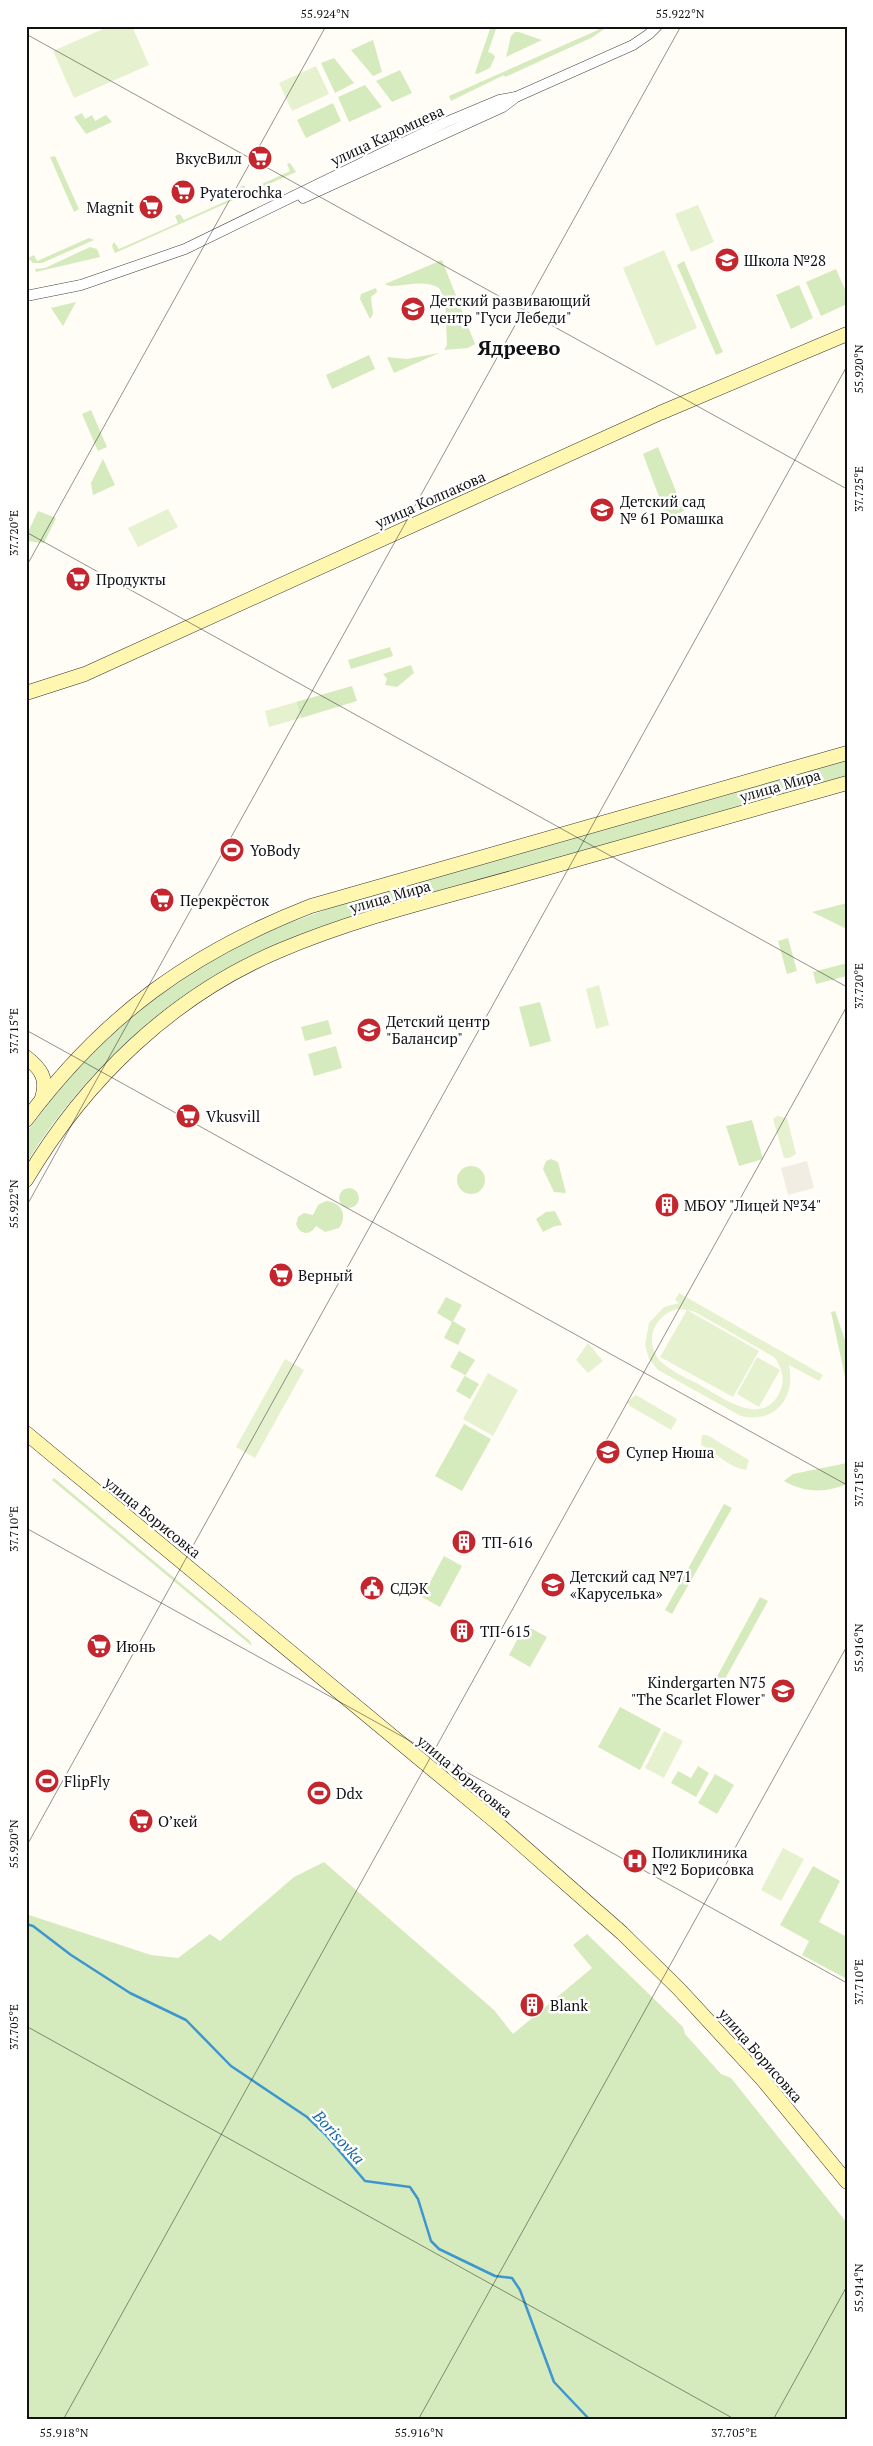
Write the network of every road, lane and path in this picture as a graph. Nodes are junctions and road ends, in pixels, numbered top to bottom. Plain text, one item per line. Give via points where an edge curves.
1 (656, 26) edge
2 (26, 296) edge
3 (847, 334) edge
4 (26, 692) edge
5 (847, 753) edge
6 (847, 783) edge
7 (32, 1061) edge
8 (73, 1063) junction
9 (41, 1101) junction
10 (26, 1120) edge
11 (26, 1180) edge
12 (26, 1433) edge
13 (847, 2182) edge

1 - 2 street, улица Кадомцева via 633,45 516,97 499,100 444,123 185,249 81,285
3 - 4 street, улица Колпакова via 660,413 85,674
5 - 8 street, улица Мира via 321,903 282,917 218,948 166,980 113,1023
6 - 11 street, улица Мира via 356,923 259,960 191,1000 132,1046 84,1097
7 - 8 street via 55,1069
7 - 9 street via 45,1082
8 - 9 street, улица Мира
9 - 10 street, улица Мира
12 - 13 street, улица Борисовка via 461,1793 616,1927 763,2080

